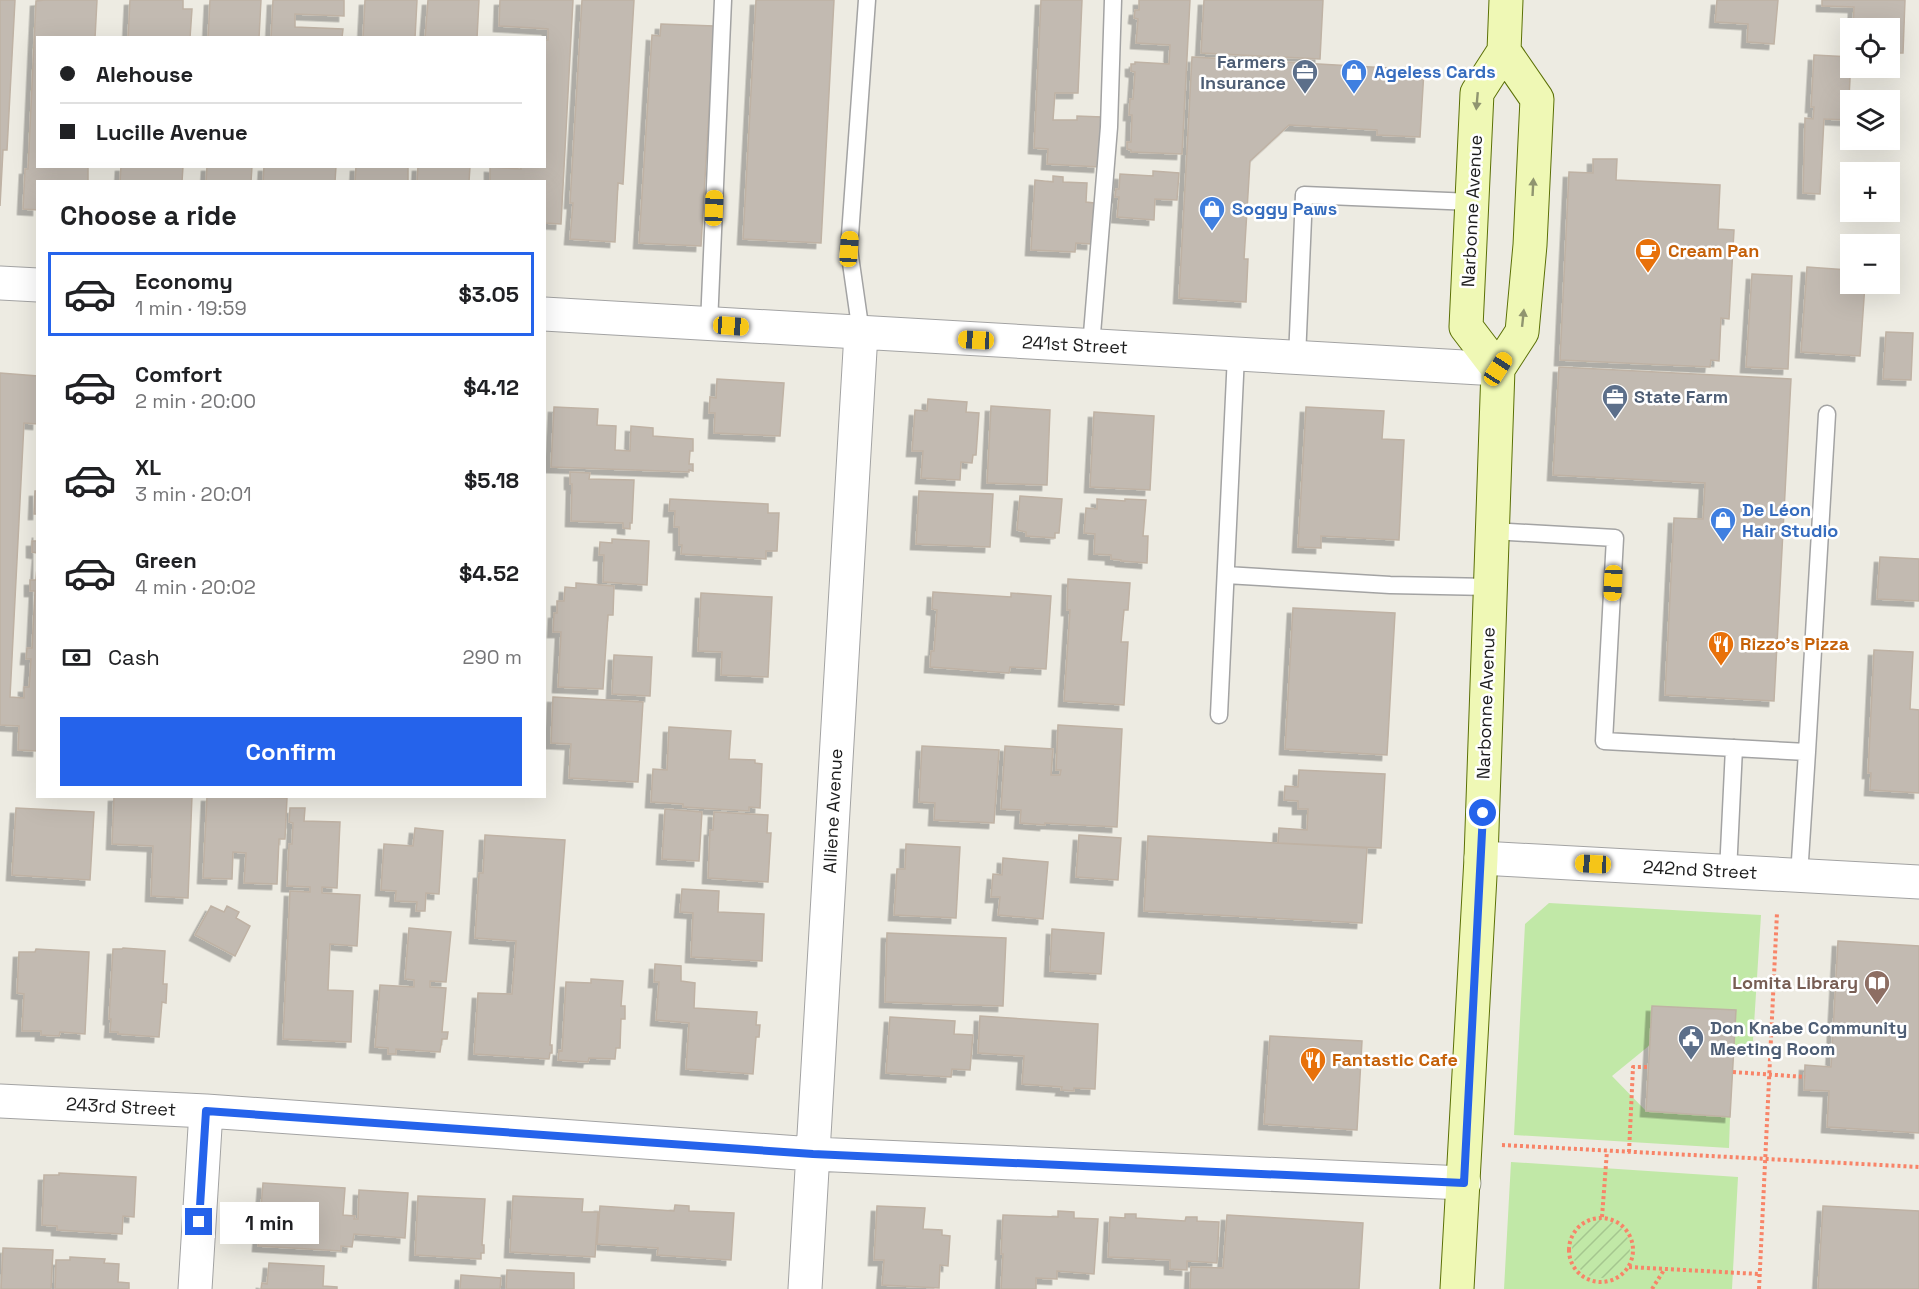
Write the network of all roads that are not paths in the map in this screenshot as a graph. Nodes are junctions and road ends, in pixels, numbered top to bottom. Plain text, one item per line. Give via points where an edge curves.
1 (723, 0) edge
2 (867, 0) edge
3 (1113, 0) edge
4 (1506, 0) edge
5 (1504, 51) junction
6 (1472, 202) junction
7 (0, 283) edge
8 (36, 285) edge
9 (546, 314) edge
10 (709, 324) junction
11 (861, 333) junction
12 (1091, 346) junction
13 (1236, 355) junction
14 (1297, 358) junction
15 (1498, 369) junction
16 (1827, 414) dead end
17 (1492, 531) junction
18 (1226, 575) junction
19 (1490, 587) junction
20 (1219, 715) dead end
21 (1734, 748) junction
22 (1807, 752) junction
23 (1481, 858) junction
24 (1728, 872) junction
25 (1799, 876) junction
26 (1919, 882) edge
27 (0, 1101) edge
28 (206, 1111) junction
29 (813, 1154) junction
30 (1464, 1183) junction
31 (195, 1289) edge
32 (805, 1289) edge
33 (1457, 1289) edge

1 - 10 lane
2 - 11 lane via 849,249
3 - 12 lane via 1109,127
4 - 5 main road
5 -> 6 main road, Narbonne Avenue via 1477,93
15 -> 5 main road via 1522,332 1537,99
6 - 14 lane via 1304,195
6 - 15 main road, Narbonne Avenue via 1466,327
7 - 8 street
9 - 10 street, 241st Street
10 - 11 street, 241st Street
11 - 12 street, 241st Street
11 - 29 street, Alliene Avenue
12 - 13 street, 241st Street
13 - 14 street, 241st Street
13 - 18 lane
14 - 15 street, 241st Street
15 - 17 main road, Narbonne Avenue
16 - 22 lane
17 - 19 main road, Narbonne Avenue
17 - 21 lane via 1615,538 1604,741
18 - 19 lane
18 - 20 lane
19 - 23 main road, Narbonne Avenue
21 - 22 lane
21 - 24 lane
22 - 25 lane
23 - 24 street, 242nd Street
23 - 30 main road, Narbonne Avenue
24 - 25 street, 242nd Street
25 - 26 street, 242nd Street
27 - 28 street, 243rd Street
28 - 29 street, 243rd Street
28 - 31 street
29 - 30 street, 243rd Street
29 - 32 street, Alliene Avenue
30 - 33 main road, Narbonne Avenue

